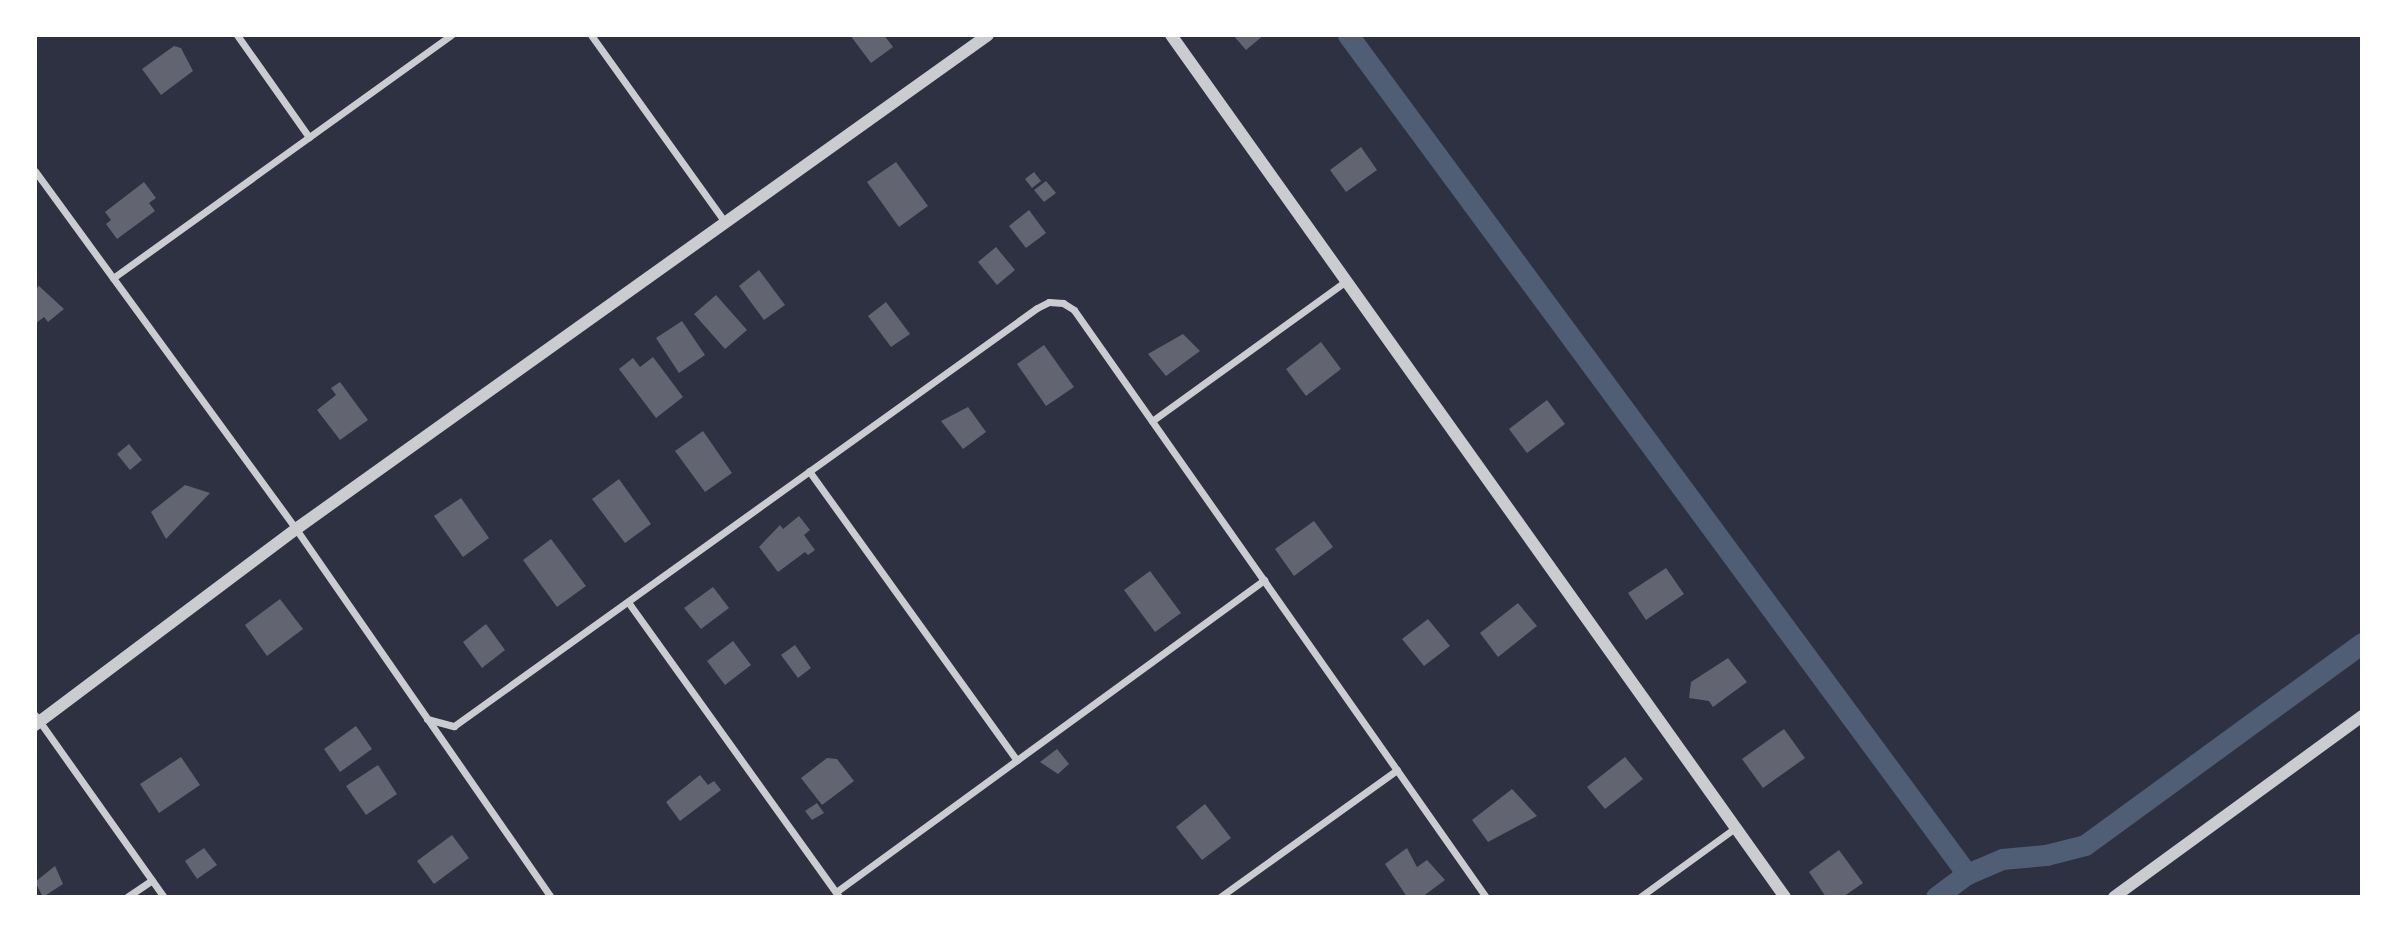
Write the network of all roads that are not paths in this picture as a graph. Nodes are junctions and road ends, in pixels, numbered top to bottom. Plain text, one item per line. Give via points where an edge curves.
1 (237, 35) edge
2 (451, 35) edge
3 (591, 35) edge
4 (988, 35) edge
5 (1171, 35) edge
6 (309, 137) junction
7 (35, 171) edge
8 (724, 222) junction
9 (113, 278) junction
10 (1346, 281) junction
11 (1152, 421) junction
12 (809, 471) junction
13 (296, 529) junction
14 (1264, 580) junction
15 (628, 602) junction
16 (2362, 716) edge
17 (427, 719) junction
18 (37, 721) edge
19 (1017, 760) junction
20 (1397, 770) junction
21 (1735, 828) junction
22 (152, 880) junction
23 (837, 895) edge
24 (127, 897) edge
25 (164, 897) edge
26 (551, 897) edge
27 (1220, 897) edge
28 (1486, 897) edge
29 (1640, 897) edge
30 (1785, 897) edge
31 (2114, 897) edge

1 - 6 street
2 - 6 street
3 - 8 street
4 - 8 street
5 - 10 street
6 - 9 street
7 - 9 street
8 - 13 street
9 - 13 street
10 - 11 street
10 - 21 street
11 - 12 street via 1074,310 1049,302
11 - 14 street
12 - 15 street
12 - 19 street
13 - 17 street
13 - 18 street
14 - 19 street
14 - 20 street
15 - 17 street via 454,726
15 - 23 street
16 - 31 street
17 - 26 street
18 - 22 street
19 - 23 street
20 - 27 street
20 - 28 street
21 - 29 street
21 - 30 street
22 - 24 street
22 - 25 street

